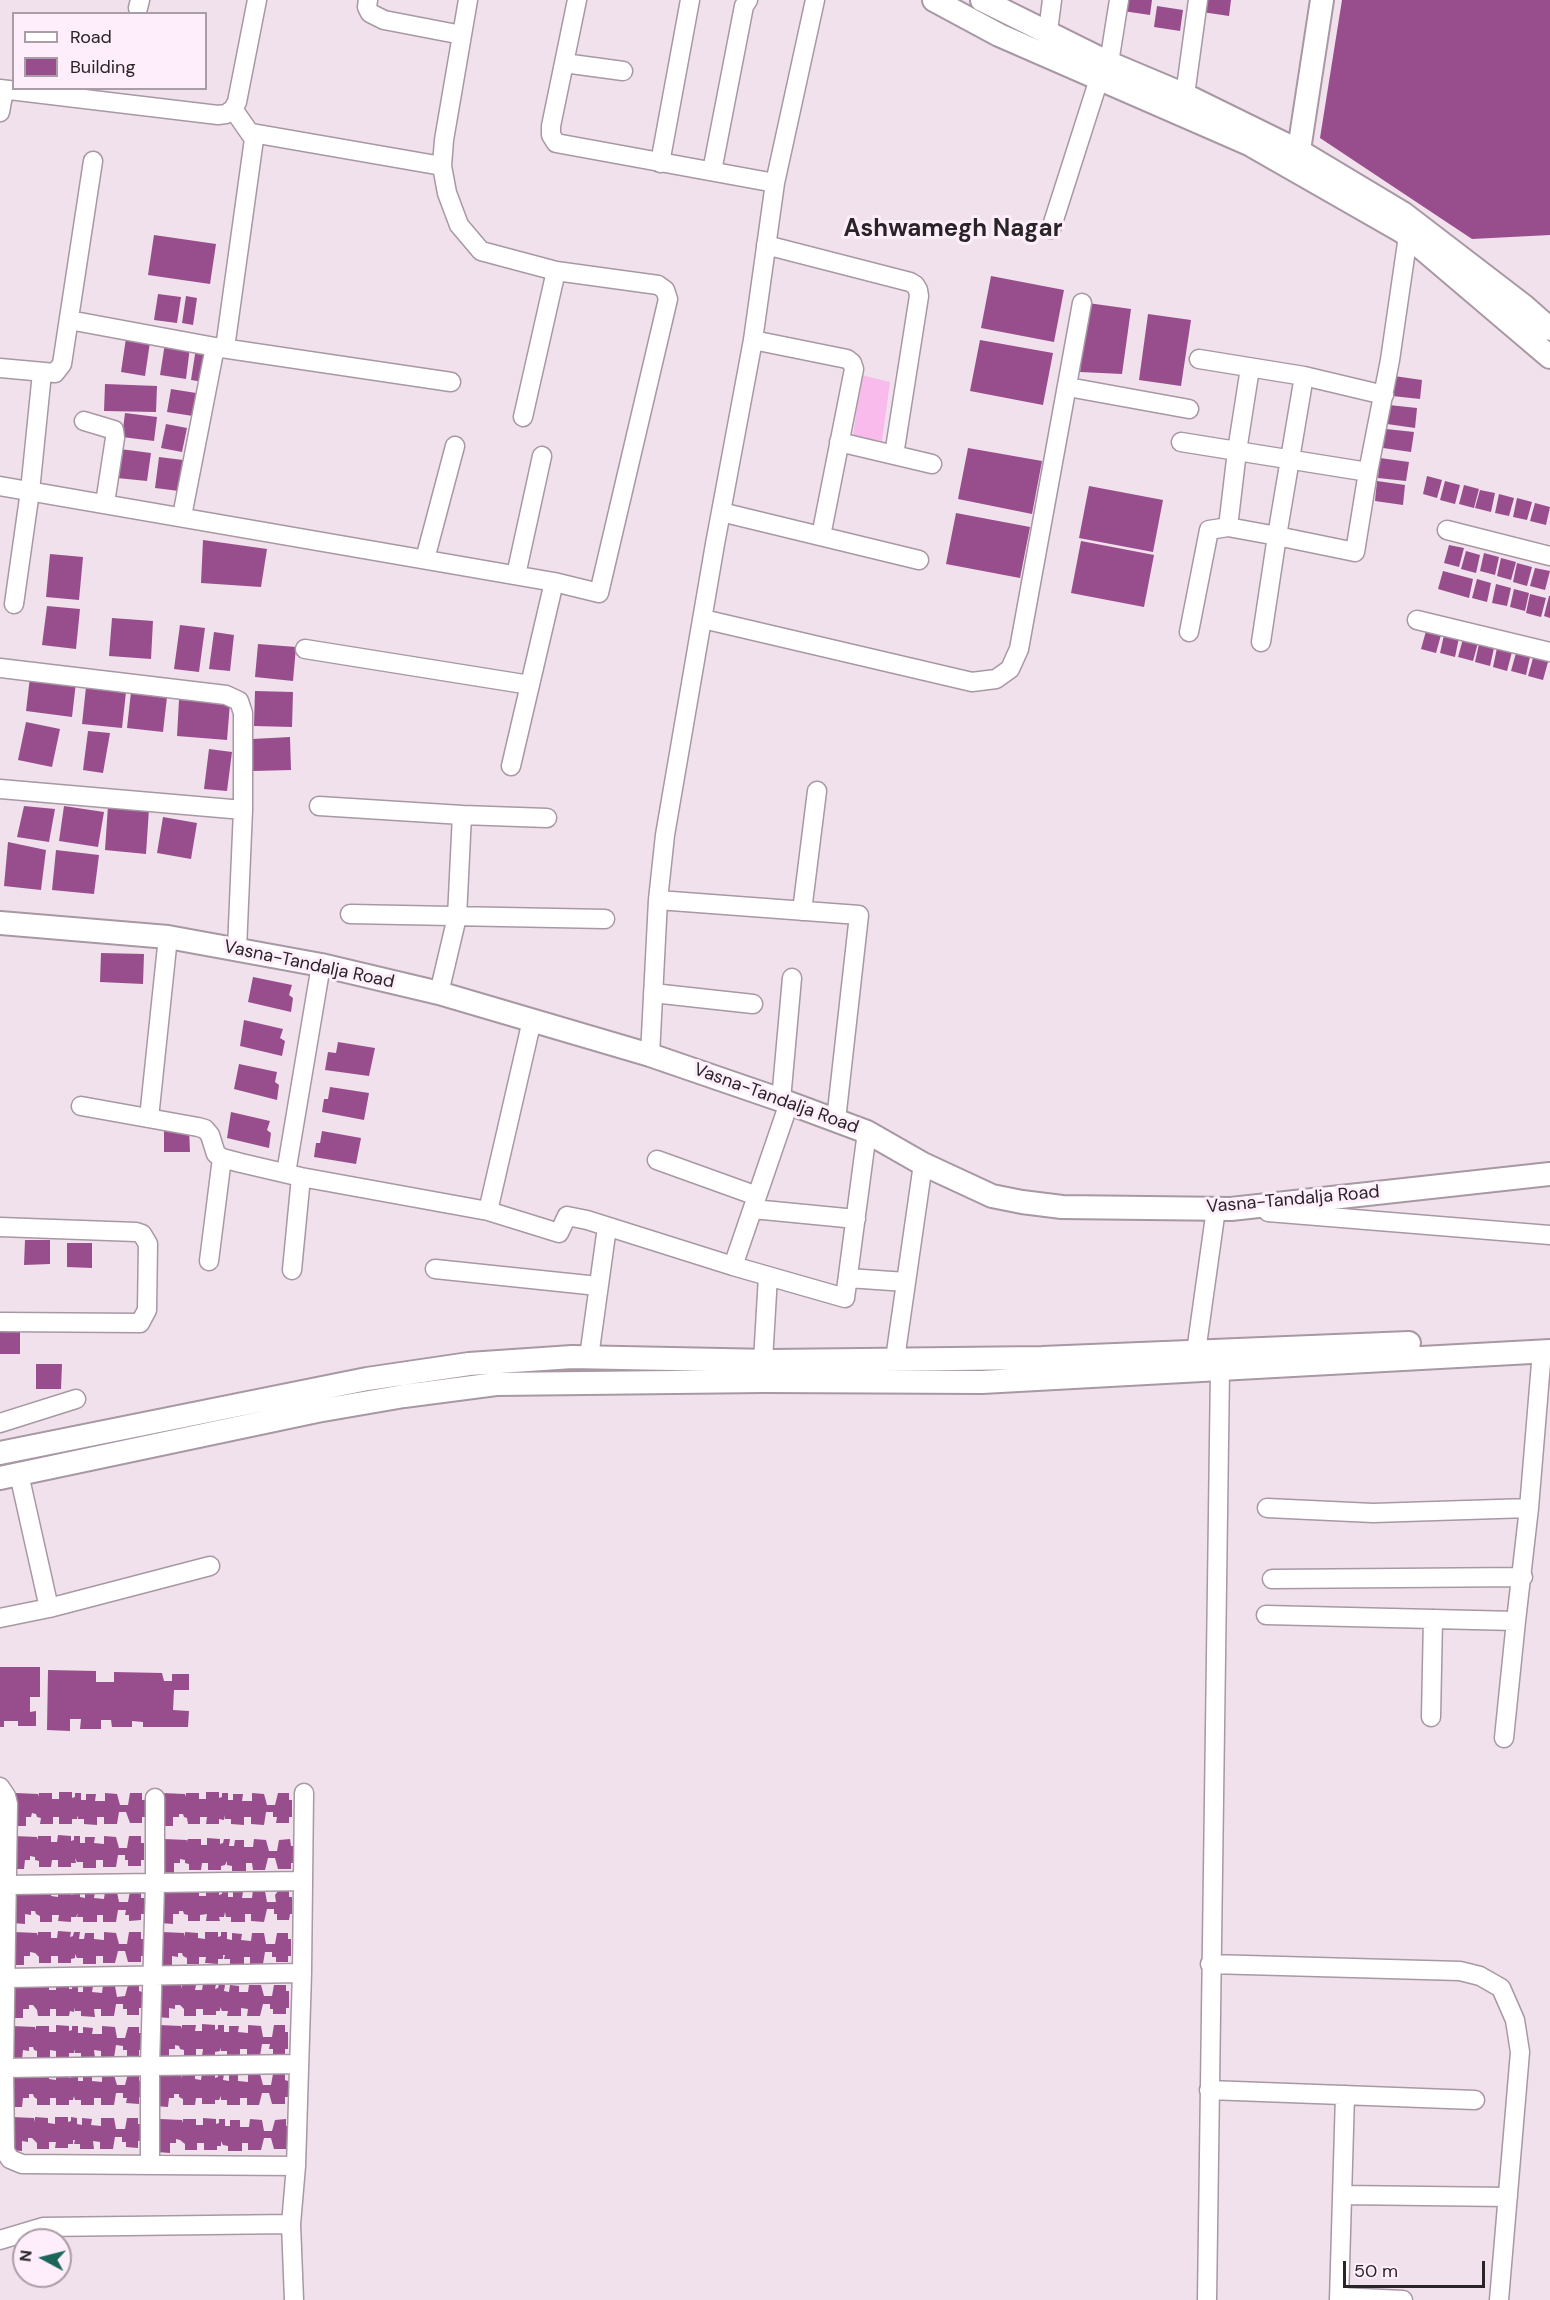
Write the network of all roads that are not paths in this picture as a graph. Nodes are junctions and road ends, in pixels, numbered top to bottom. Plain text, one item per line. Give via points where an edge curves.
1 (256, 0) edge
2 (368, 0) edge
3 (468, 0) edge
4 (577, 0) edge
5 (690, 0) edge
6 (748, 0) edge
7 (815, 0) edge
8 (934, 0) edge
9 (982, 0) edge
10 (1052, 0) edge
11 (1119, 0) edge
12 (1198, 0) edge
13 (1322, 0) edge
14 (1048, 31) junction
15 (462, 35) junction
16 (564, 63) junction
17 (623, 71) dead end
18 (1104, 71) junction
19 (2, 89) edge
20 (1185, 94) junction
21 (233, 109) junction
22 (0, 112) edge
23 (252, 133) junction
24 (93, 161) dead end
25 (1297, 161) junction
26 (660, 163) junction
27 (442, 166) junction
28 (712, 171) junction
29 (775, 183) junction
30 (1051, 229) dead end
31 (1408, 236) junction
32 (766, 245) junction
33 (556, 271) junction
34 (1082, 303) dead end
35 (69, 320) junction
36 (1550, 329) edge
37 (753, 340) junction
38 (220, 348) junction
39 (1550, 357) edge
40 (1199, 359) dead end
41 (0, 368) edge
42 (1250, 368) junction
43 (42, 373) junction
44 (1304, 376) junction
45 (452, 382) dead end
46 (1068, 387) junction
47 (1384, 395) junction
48 (1189, 409) dead end
49 (523, 417) dead end
50 (84, 421) dead end
51 (839, 442) junction
52 (1181, 442) dead end
53 (455, 446) dead end
54 (1237, 451) junction
55 (894, 455) junction
56 (542, 456) dead end
57 (1291, 459) junction
58 (932, 464) dead end
59 (1368, 472) junction
60 (0, 486) edge
61 (30, 491) junction
62 (105, 503) junction
63 (721, 512) junction
64 (182, 516) junction
65 (1228, 527) junction
66 (1447, 530) dead end
67 (1277, 536) junction
68 (821, 537) junction
69 (1550, 556) edge
70 (425, 559) junction
71 (919, 560) dead end
72 (516, 575) junction
73 (554, 582) junction
74 (14, 604) dead end
75 (703, 619) junction
76 (1418, 620) dead end
77 (1189, 632) dead end
78 (1261, 642) dead end
79 (305, 649) dead end
80 (1550, 652) edge
81 (0, 668) edge
82 (530, 685) junction
83 (511, 766) dead end
84 (0, 789) edge
85 (817, 791) dead end
86 (319, 806) dead end
87 (243, 810) junction
88 (462, 815) junction
89 (547, 818) dead end
90 (657, 900) junction
91 (802, 911) junction
92 (350, 914) dead end
93 (457, 917) junction
94 (605, 919) dead end
95 (0, 923) edge
96 (168, 937) junction
97 (237, 949) junction
98 (321, 965) junction
99 (792, 978) dead end
100 (439, 993) junction
101 (653, 993) junction
102 (753, 1004) dead end
103 (532, 1020) junction
104 (650, 1055) junction
105 (785, 1102) junction
106 (81, 1106) dead end
107 (149, 1118) junction
108 (836, 1120) junction
109 (867, 1132) junction
110 (222, 1158) junction
111 (657, 1160) dead end
112 (923, 1164) junction
113 (1550, 1174) edge
114 (294, 1175) junction
115 (755, 1202) junction
116 (1224, 1209) junction
117 (488, 1211) junction
118 (856, 1219) junction
119 (0, 1227) edge
120 (607, 1227) junction
121 (1550, 1235) edge
122 (209, 1261) dead end
123 (733, 1266) junction
124 (435, 1269) dead end
125 (292, 1270) dead end
126 (768, 1276) junction
127 (848, 1278) junction
128 (906, 1282) junction
129 (598, 1286) junction
130 (0, 1322) edge
131 (1547, 1346) edge
132 (1196, 1352) junction
133 (589, 1357) junction
134 (895, 1359) junction
135 (763, 1361) junction
136 (1220, 1370) junction
137 (76, 1399) dead end
138 (0, 1424) edge
139 (0, 1452) edge
140 (1541, 1457) edge
141 (9, 1476) edge
142 (1267, 1508) dead end
143 (1529, 1508) junction
144 (210, 1566) dead end
145 (1523, 1577) junction
146 (1272, 1579) dead end
147 (49, 1608) junction
148 (1266, 1615) dead end
149 (0, 1618) edge
150 (1433, 1619) junction
151 (1516, 1621) junction
152 (1431, 1717) dead end
153 (1504, 1738) dead end
154 (0, 1786) edge
155 (304, 1793) dead end
156 (155, 1798) dead end
157 (4, 1854) edge
158 (303, 1881) junction
159 (155, 1883) junction
160 (5, 1895) edge
161 (3, 1959) edge
162 (1210, 1964) junction
163 (302, 1973) junction
164 (152, 1975) junction
165 (6, 1978) junction
166 (299, 2064) junction
167 (150, 2066) junction
168 (4, 2068) junction
169 (1209, 2090) junction
170 (1344, 2095) junction
171 (1475, 2100) dead end
172 (150, 2164) junction
173 (296, 2166) junction
174 (1342, 2195) junction
175 (1508, 2197) junction
176 (291, 2224) junction
177 (0, 2240) edge
178 (1339, 2299) edge
179 (294, 2300) edge
180 (1207, 2300) edge
181 (1403, 2300) edge
182 (1499, 2300) edge

1 - 21 street
2 - 15 street via 369,13 384,20
3 - 15 street
4 - 16 street
5 - 26 street
6 - 28 street
7 - 29 street
8 - 18 street via 999,35
9 - 14 street
10 - 14 street
11 - 18 street
12 - 20 street
13 - 25 street
14 - 18 street
15 - 27 street
16 - 17 street
16 - 26 street via 551,126 556,143
18 - 20 street
18 - 25 street via 1249,144
18 - 30 street
19 - 21 street via 218,115
19 - 22 street
20 - 25 street
21 - 23 street
23 - 27 street
23 - 38 street
24 - 35 street
25 - 31 street
25 - 36 street via 1404,214
26 - 28 street
27 - 33 street via 459,225 481,251
28 - 29 street
29 - 32 street
31 - 39 street
31 - 47 street
32 - 37 street
32 - 55 street via 915,285 919,296
33 - 49 street
33 - 73 street via 658,285 668,299 599,592
34 - 46 street
35 - 38 street
35 - 43 street via 62,364 55,373
37 - 51 street via 852,363
37 - 63 street
38 - 45 street
38 - 64 street
40 - 42 street
41 - 43 street
42 - 44 street
42 - 54 street
43 - 61 street
44 - 47 street
44 - 57 street
46 - 48 street
46 - 75 street via 1019,650 1010,669 996,679 972,682
47 - 59 street
50 - 62 street via 114,430
51 - 55 street
51 - 68 street
52 - 54 street
53 - 70 street
54 - 57 street
54 - 65 street
55 - 58 street
56 - 72 street
57 - 59 street
57 - 67 street
59 - 67 street via 1355,552
60 - 61 street
61 - 62 street
61 - 74 street
62 - 64 street
63 - 68 street
63 - 75 street
64 - 70 street
65 - 67 street
65 - 77 street via 1209,530
66 - 69 street
67 - 78 street
68 - 71 street
70 - 72 street
72 - 73 street
73 - 82 street
75 - 90 street via 673,777
76 - 80 street
79 - 82 street
81 - 87 street via 226,695 239,701 243,714
82 - 83 street
84 - 87 street
85 - 91 street
86 - 88 street
87 - 97 street
88 - 89 street
88 - 93 street
90 - 91 street
90 - 101 street
91 - 108 street via 859,915
92 - 93 street
93 - 94 street
93 - 100 street
95 - 96 street, Vasna-Tandalja Road
96 - 97 street, Vasna-Tandalja Road
96 - 107 street
97 - 98 street, Vasna-Tandalja Road
98 - 100 street, Vasna-Tandalja Road
98 - 114 street
99 - 105 street
100 - 103 street, Vasna-Tandalja Road
101 - 102 street
101 - 104 street
103 - 104 street, Vasna-Tandalja Road
103 - 117 street
104 - 105 street, Vasna-Tandalja Road
105 - 108 street, Vasna-Tandalja Road
105 - 115 street
106 - 107 street
107 - 110 street via 205,1129 216,1154
108 - 109 street, Vasna-Tandalja Road
109 - 112 street, Vasna-Tandalja Road
109 - 118 street
110 - 114 street
110 - 122 street
111 - 115 street
112 - 116 street, Vasna-Tandalja Road via 992,1196 1022,1202 1062,1207
112 - 128 street
113 - 116 street, Vasna-Tandalja Road
114 - 117 street
114 - 125 street
115 - 118 street
115 - 123 street
116 - 121 street
116 - 132 street
117 - 120 street via 559,1233 567,1216
118 - 127 street
119 - 130 street via 136,1232 148,1244 147,1310 140,1323
120 - 123 street
120 - 129 street
123 - 126 street
124 - 129 street
126 - 127 street via 845,1298
126 - 135 street
127 - 128 street
128 - 134 street
129 - 133 street
131 - 132 street
131 - 136 street
131 - 140 street
132 - 134 street
133 - 135 street
133 - 139 street via 469,1364 367,1379
134 - 135 street
136 - 141 street via 982,1382 496,1384 317,1411
136 - 162 street
137 - 138 street
140 - 143 street
141 - 147 street
142 - 143 street via 1373,1513
143 - 145 street
144 - 147 street
145 - 146 street
145 - 151 street
147 - 149 street
148 - 150 street
150 - 151 street
150 - 152 street
151 - 153 street
154 - 157 street via 8,1804
155 - 158 street
156 - 159 street
157 - 160 street
158 - 159 street
158 - 163 street
159 - 160 street
159 - 164 street
160 - 161 street
161 - 165 street
162 - 169 street
162 - 175 street via 1460,1971 1480,1976 1501,1988 1515,2020 1520,2052
163 - 164 street
163 - 166 street
164 - 165 street
164 - 167 street
165 - 168 street
166 - 167 street
166 - 173 street
167 - 168 street
167 - 172 street
168 - 172 street via 4,2151 10,2159 22,2164
169 - 170 street
169 - 180 street
170 - 171 street
170 - 174 street
172 - 173 street
173 - 176 street
174 - 175 street
174 - 178 street
175 - 182 street
176 - 177 street via 43,2227
176 - 179 street
178 - 181 street

